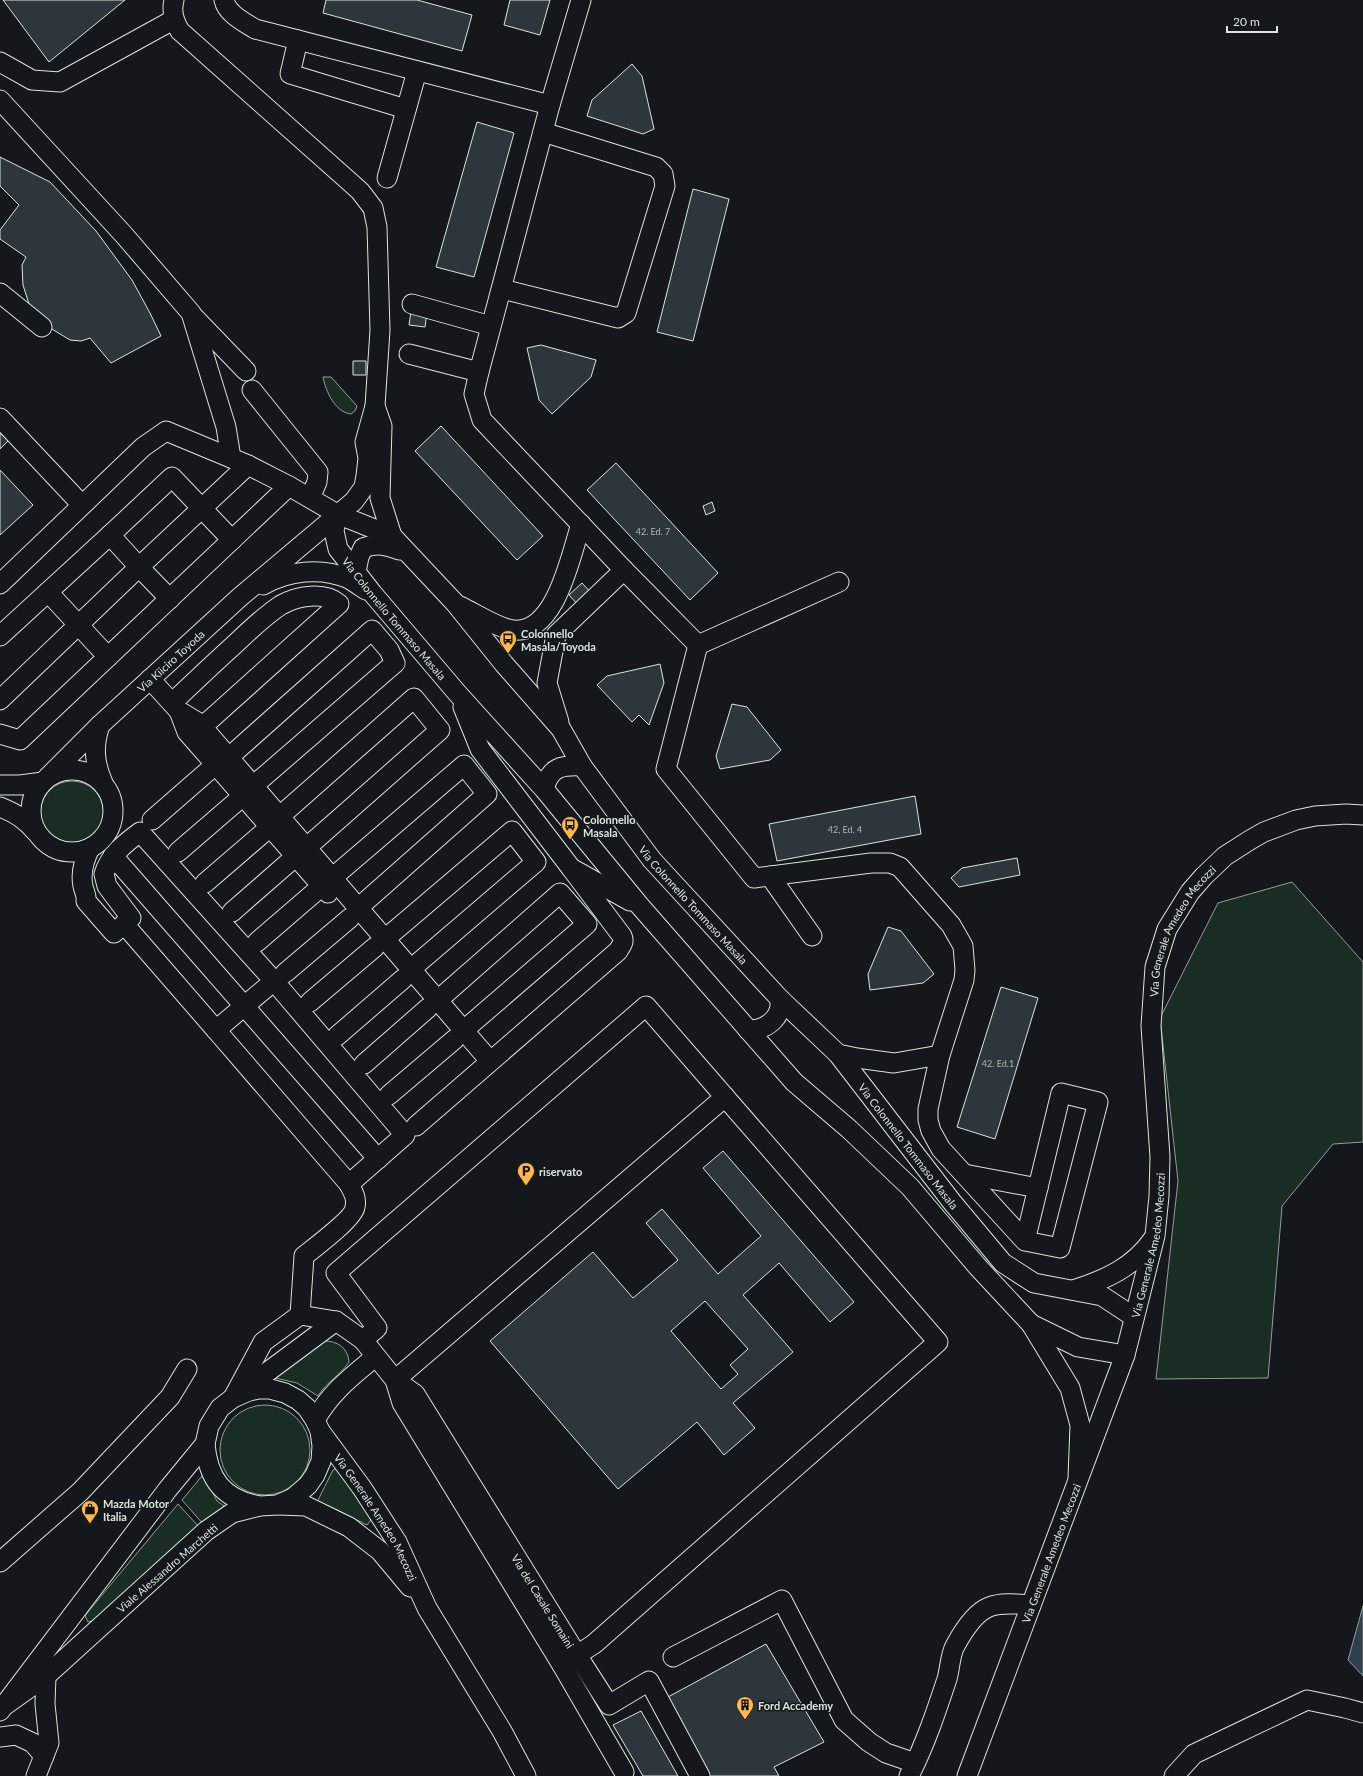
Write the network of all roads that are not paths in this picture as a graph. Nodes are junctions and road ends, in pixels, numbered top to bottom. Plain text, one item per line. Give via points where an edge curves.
1 (174, 0) edge
2 (224, 0) edge
3 (580, 0) edge
4 (173, 20) junction
5 (298, 40) junction
6 (0, 62) edge
7 (417, 71) junction
8 (0, 100) edge
9 (550, 105) junction
10 (406, 109) junction
11 (543, 132) junction
12 (387, 178) dead end
13 (502, 288) junction
14 (0, 293) edge
15 (412, 304) dead end
16 (191, 313) junction
17 (491, 326) junction
18 (42, 327) dead end
19 (409, 354) dead end
20 (246, 371) dead end
21 (479, 372) junction
22 (252, 390) dead end
23 (375, 406) junction
24 (0, 418) edge
25 (239, 462) junction
26 (289, 486) junction
27 (310, 498) junction
28 (82, 506) junction
29 (202, 508) junction
30 (337, 514) junction
31 (581, 524) junction
32 (110, 535) junction
33 (392, 536) junction
34 (232, 540) junction
35 (404, 551) junction
36 (139, 567) junction
37 (624, 570) junction
38 (356, 572) junction
39 (839, 582) dead end
40 (0, 584) edge
41 (48, 592) junction
42 (373, 594) junction
43 (240, 597) junction
44 (170, 599) junction
45 (455, 603) junction
46 (79, 625) junction
47 (0, 636) edge
48 (698, 645) junction
49 (108, 657) junction
50 (150, 679) junction
51 (458, 694) junction
52 (0, 700) edge
53 (175, 707) junction
54 (100, 725) junction
55 (202, 727) junction
56 (561, 729) junction
57 (0, 734) edge
58 (222, 761) junction
59 (582, 766) junction
60 (45, 779) junction
61 (103, 783) junction
62 (0, 784) edge
63 (544, 790) junction
64 (248, 791) junction
65 (0, 807) edge
66 (1363, 814) edge
67 (152, 820) dead end
68 (275, 822) junction
69 (36, 832) junction
70 (90, 848) junction
71 (178, 852) dead end
72 (301, 852) junction
73 (113, 856) junction
74 (571, 868) junction
75 (770, 876) junction
76 (327, 882) junction
77 (205, 883) dead end
78 (640, 906) junction
79 (232, 912) dead end
80 (354, 913) junction
81 (122, 926) junction
82 (812, 936) dead end
83 (257, 942) dead end
84 (380, 943) junction
85 (407, 974) junction
86 (279, 977) junction
87 (780, 999) junction
88 (310, 1002) dead end
89 (433, 1004) junction
90 (244, 1006) junction
91 (216, 1030) junction
92 (748, 1030) junction
93 (460, 1034) junction
94 (337, 1036) dead end
95 (838, 1054) junction
96 (940, 1055) junction
97 (364, 1064) dead end
98 (486, 1065) junction
99 (389, 1095) dead end
100 (725, 1097) junction
101 (416, 1126) dead end
102 (378, 1159) junction
103 (964, 1174) junction
104 (349, 1184) junction
105 (1038, 1188) junction
106 (1156, 1236) junction
107 (1026, 1241) junction
108 (1070, 1291) junction
109 (300, 1315) junction
110 (1134, 1317) junction
111 (336, 1321) junction
112 (1031, 1324) junction
113 (363, 1340) junction
114 (1125, 1355) junction
115 (375, 1357) junction
116 (187, 1369) dead end
117 (396, 1380) junction
118 (241, 1394) junction
119 (318, 1425) junction
120 (205, 1444) junction
121 (1078, 1478) junction
122 (269, 1505) junction
123 (0, 1562) edge
124 (1031, 1605) junction
125 (427, 1608) junction
126 (673, 1657) dead end
127 (570, 1660) junction
128 (46, 1676) junction
129 (1, 1707) edge
130 (1363, 1713) edge
131 (0, 1737) edge
132 (44, 1756) junction
133 (912, 1770) edge
134 (624, 1772) dead end
135 (36, 1776) edge
136 (526, 1776) edge
137 (700, 1776) edge
138 (967, 1776) edge
139 (1174, 1776) edge

1 - 4 street
2 - 5 street via 236,18 255,28
3 - 9 street
4 - 6 street via 60,82 32,80
4 - 23 street via 180,31 360,191 373,208 377,226 380,330
5 - 7 street
5 - 10 street via 290,74
7 - 9 street
7 - 10 street
8 - 16 street via 124,235
9 - 11 street
10 - 12 street
11 - 13 street
11 - 13 street via 656,167 663,174 665,186 626,312 618,318
13 - 17 street
14 - 18 street
15 - 17 street
16 - 20 street
16 - 25 street
17 - 21 street
19 - 21 street
21 - 31 street via 474,394 482,420
22 - 27 street via 318,472
23 - 30 street, Via Kiiciro Toyoda via 365,442 368,458 364,487 354,502
23 - 33 street via 382,426 380,498
24 - 28 street
25 - 26 street
25 - 28 street via 166,431 144,447
25 - 29 street
26 - 27 street
26 - 34 street
27 - 30 street
28 - 40 street
29 - 32 street via 172,477
29 - 34 street
29 - 36 street
30 - 33 street, Via Colonnello Tommaso Masala
30 - 38 street, Via Colonnello Tommaso Masala via 334,531 338,549
30 - 43 street, Via Kiiciro Toyoda
31 - 37 street
31 - 45 street via 559,591 548,612 531,626 512,630
32 - 36 street
32 - 41 street
33 - 35 street, Via Colonnello Tommaso Masala
34 - 44 street
35 - 38 street via 384,544 363,548
35 - 45 street, Via Colonnello Tommaso Masala
36 - 44 street
36 - 46 street
37 - 48 street
37 - 56 street via 556,634 547,683
38 - 42 street, Via Colonnello Tommaso Masala
39 - 48 street
41 - 46 street
41 - 47 street
42 - 43 street, Via Kiiciro Toyoda via 347,578 327,573 305,572 288,574
42 - 51 street, Via Colonnello Tommaso Masala
43 - 50 street, Via Kiiciro Toyoda
44 - 49 street
45 - 56 street, Via Colonnello Tommaso Masala
46 - 49 street
46 - 52 street
48 - 75 street via 666,769 754,878
49 - 57 street via 20,740
50 - 53 street
50 - 54 street, Via Kiiciro Toyoda
51 - 63 street, Via Colonnello Tommaso Masala
51 - 74 street via 480,749
53 - 55 street
53 - 55 street via 256,624 282,605 302,597 315,596 339,604
53 - 58 street via 187,732
54 - 60 street, Via Kiiciro Toyoda
54 - 61 street via 94,752
55 - 58 street
56 - 59 street, Via Colonnello Tommaso Masala
58 - 64 street
58 - 64 street via 372,630 382,640 395,663
58 - 67 street
59 - 63 street via 560,767 549,776
59 - 87 street, Via Colonnello Tommaso Masala via 652,860
60 - 61 street via 70,769 91,774
60 - 62 street via 20,785
60 - 69 street via 35,792 31,807 31,819
61 - 70 street via 113,803 112,824 96,845
63 - 78 street, Via Colonnello Tommaso Masala
64 - 68 street
64 - 71 street
65 - 69 street via 16,813
66 - 106 street, Via Generale Amedeo Mecozzi via 1315,816 1296,820 1250,840 1225,856 1204,876 1190,892 1167,929 1155,967 1151,1026 1160,1157
68 - 72 street
68 - 72 street via 414,698 440,730
68 - 77 street
69 - 70 street via 46,843 59,850 72,852
70 - 81 street via 84,861 82,876 86,901
72 - 76 street
72 - 79 street
73 - 81 street via 104,874 114,896
73 - 86 street via 140,832
73 - 90 street
74 - 78 street
74 - 98 street via 622,936 623,944
75 - 82 street
75 - 96 street via 870,863 890,863 900,867 909,876 951,925 963,946 964,980
76 - 80 street
76 - 80 street via 464,765 487,794
76 - 83 street
78 - 92 street, Via Colonnello Tommaso Masala
80 - 84 street
80 - 86 street
81 - 91 street
84 - 85 street
84 - 85 street via 512,831 536,862
84 - 88 street
85 - 89 street
85 - 94 street
86 - 90 street
86 - 102 street via 405,1135
87 - 92 street via 780,1010 774,1020 761,1028
87 - 95 street, Via Colonnello Tommaso Masala
89 - 93 street
89 - 93 street via 560,893 587,924
89 - 97 street
90 - 91 street
90 - 102 street
91 - 104 street
92 - 112 street, Via Colonnello Tommaso Masala via 794,1082 910,1186 977,1266
93 - 98 street
93 - 99 street
95 - 96 street via 894,1063
95 - 108 street, Via Colonnello Tommaso Masala via 952,1202 1003,1263 1034,1283
96 - 103 street via 928,1120 935,1140
98 - 101 street
100 - 113 street via 646,1006 336,1273 377,1328
100 - 117 street
100 - 127 street via 938,1342 594,1644
102 - 104 street
103 - 105 street
103 - 107 street
104 - 109 street via 356,1198 355,1209 304,1256
105 - 107 street
105 - 107 street via 1061,1093 1098,1102 1060,1248
106 - 108 street via 1146,1249 1121,1270 1108,1278
106 - 110 street, Via Generale Amedeo Mecozzi
108 - 110 street, Via Colonnello Tommaso Masala via 1102,1296
109 - 111 street
109 - 118 street, Viale Alessandro Marchetti via 262,1342
110 - 114 street, Via Generale Amedeo Mecozzi
111 - 113 street
111 - 118 street, Viale Alessandro Marchetti
112 - 114 street via 1078,1347
112 - 121 street via 1070,1388 1080,1425
113 - 115 street
114 - 121 street, Via Generale Amedeo Mecozzi
115 - 117 street
115 - 119 street via 339,1386 325,1403
116 - 123 street via 170,1397 80,1492
117 - 127 street, Via del Casale Somaini via 402,1403
118 - 119 street via 270,1389 285,1393 307,1408
118 - 120 street, Viale Alessandro Marchetti via 220,1408 209,1426
119 - 122 street, Viale Alessandro Marchetti via 322,1446 321,1461 315,1475 293,1498
119 - 125 street, Via Generale Amedeo Mecozzi via 397,1542
120 - 122 street via 206,1460 221,1488 245,1503
120 - 129 street, Viale Alessandro Marchetti
121 - 124 street, Via Generale Amedeo Mecozzi
122 - 125 street, Via Generale Amedeo Mecozzi via 306,1506 349,1527 380,1551
122 - 128 street, Viale Alessandro Marchetti via 232,1513 206,1531
124 - 133 street via 1009,1604 988,1607 974,1617 954,1647 948,1677 923,1749
124 - 138 street, Via Generale Amedeo Mecozzi
125 - 136 street, Via Generale Amedeo Mecozzi via 502,1731
126 - 133 street via 782,1600 844,1720 869,1742
127 - 134 street
127 - 137 street via 609,1706 649,1681
128 - 129 street, Viale Alessandro Marchetti
128 - 132 street via 48,1743
130 - 139 street via 1307,1700 1194,1754
131 - 132 street via 16,1735 33,1742
132 - 135 street

